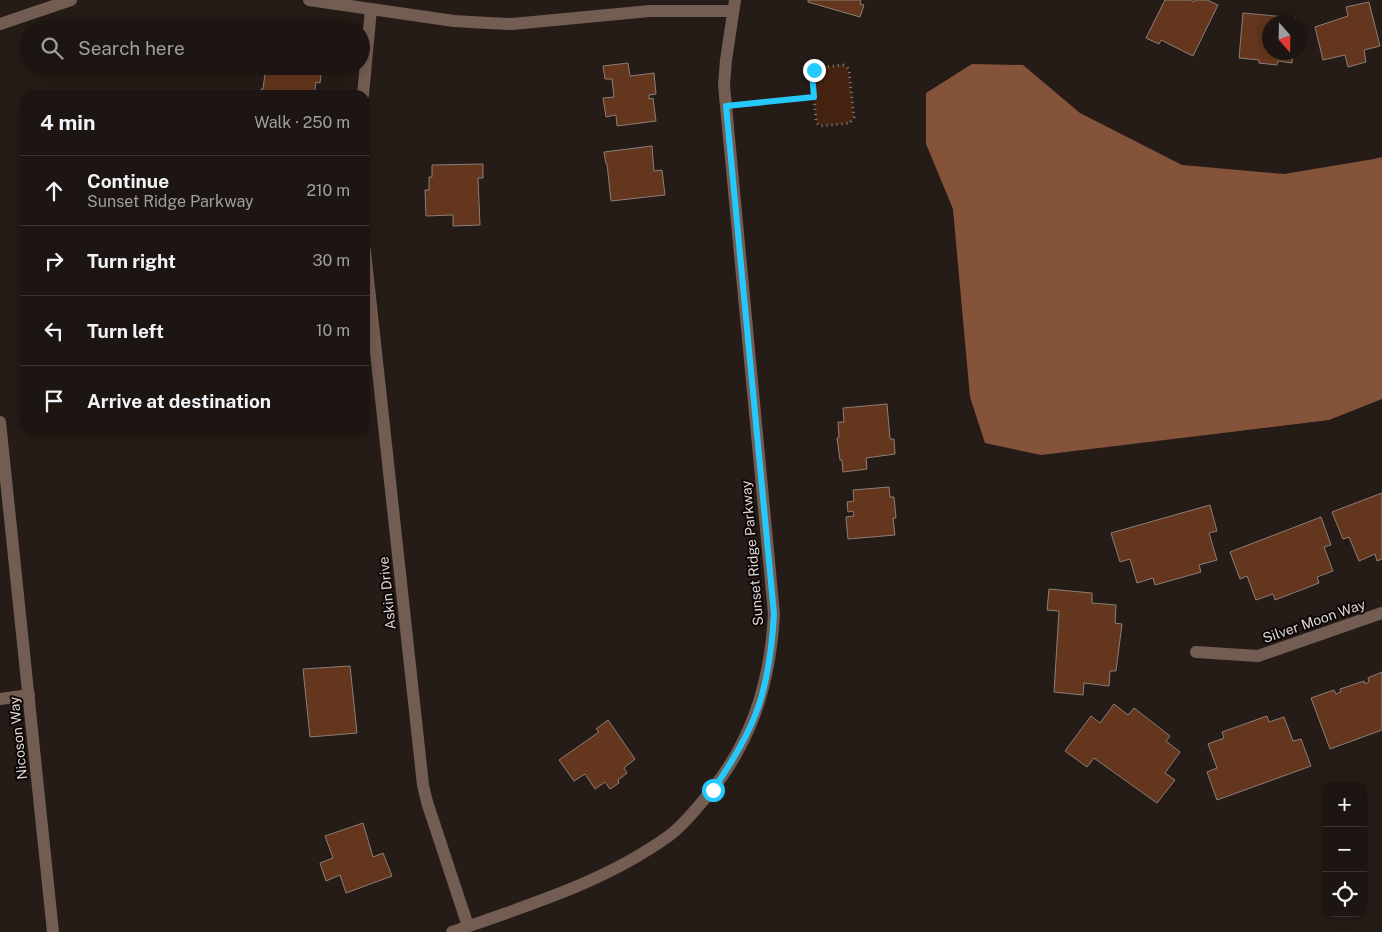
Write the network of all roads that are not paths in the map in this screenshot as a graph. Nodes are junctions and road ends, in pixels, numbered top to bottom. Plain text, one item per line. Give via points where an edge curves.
1 (71, 0) edge
2 (309, 0) edge
3 (734, 6) edge
4 (371, 9) junction
5 (370, 20) edge
6 (0, 24) edge
7 (365, 75) edge
8 (363, 90) edge
9 (370, 297) edge
10 (0, 422) edge
11 (1382, 613) edge
12 (1196, 652) dead end
13 (29, 696) junction
14 (0, 699) edge
15 (468, 926) junction
16 (54, 932) edge
17 (452, 932) edge

1 - 6 street
2 - 4 street
3 - 4 street via 512,24 454,21
3 - 15 street, Sunset Ridge Parkway via 724,85 774,614 770,656 757,712 744,741 713,790 671,834 595,877 553,896
4 - 5 street
7 - 8 street
9 - 15 street, Askin Drive via 423,786
10 - 13 street, Nicoson Way
11 - 12 street, Silver Moon Way via 1258,656
13 - 14 street
13 - 16 street, Nicoson Way
15 - 17 street, Sunset Ridge Parkway

